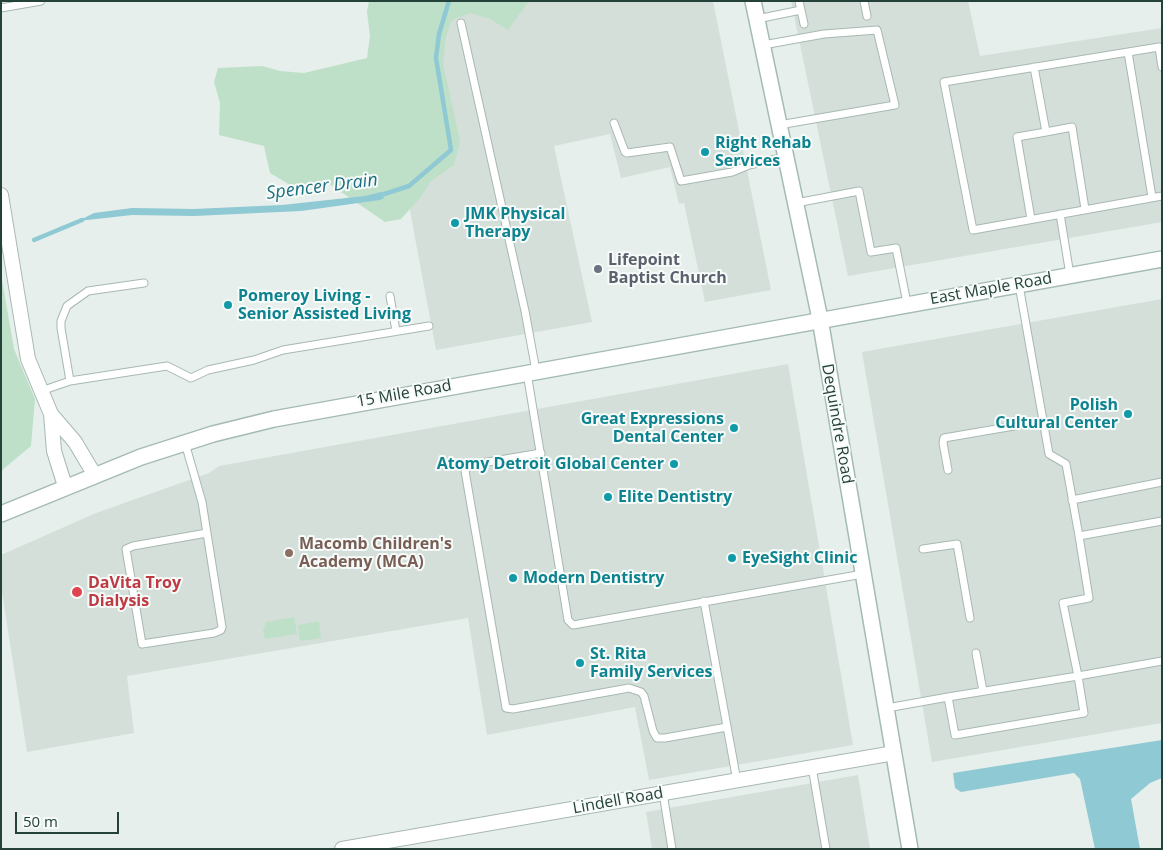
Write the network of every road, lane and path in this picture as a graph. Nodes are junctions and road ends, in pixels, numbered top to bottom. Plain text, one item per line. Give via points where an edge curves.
1 (41, 1) edge
2 (753, 1) edge
3 (799, 1) edge
4 (864, 1) edge
5 (1, 8) edge
6 (801, 10) junction
7 (867, 16) dead end
8 (757, 19) junction
9 (461, 23) dead end
10 (804, 24) dead end
11 (762, 45) junction
12 (1128, 52) junction
13 (1034, 67) junction
14 (1162, 67) edge
15 (614, 123) dead end
16 (779, 125) junction
17 (1046, 132) junction
18 (786, 157) junction
19 (1, 195) edge
20 (1162, 196) edge
21 (1152, 197) junction
22 (796, 203) junction
23 (1085, 209) junction
24 (1060, 214) junction
25 (1031, 219) junction
26 (1162, 259) edge
27 (1070, 275) junction
28 (144, 283) dead end
29 (1019, 284) junction
30 (390, 296) dead end
31 (907, 303) junction
32 (820, 319) junction
33 (429, 326) dead end
34 (396, 331) junction
35 (531, 372) junction
36 (70, 381) junction
37 (42, 391) junction
38 (51, 414) junction
39 (1043, 421) junction
40 (184, 442) junction
41 (541, 452) junction
42 (948, 470) dead end
43 (94, 474) junction
44 (1162, 482) edge
45 (65, 486) junction
46 (1072, 500) junction
47 (1, 514) edge
48 (1162, 521) edge
49 (207, 533) junction
50 (1078, 536) junction
51 (924, 549) dead end
52 (863, 574) junction
53 (704, 602) junction
54 (970, 618) dead end
55 (976, 653) dead end
56 (1162, 661) edge
57 (1078, 676) junction
58 (983, 691) junction
59 (948, 697) junction
60 (887, 708) junction
61 (727, 728) junction
62 (894, 753) junction
63 (812, 768) junction
64 (737, 781) junction
65 (663, 793) junction
66 (342, 849) edge
67 (672, 849) edge
68 (826, 849) edge
69 (910, 849) edge

1 - 5 lane
2 - 8 main road, Dequindre Road
3 - 6 lane
4 - 7 lane
6 - 8 lane
6 - 10 lane
8 - 11 main road, Dequindre Road
9 - 35 lane via 525,311
11 - 16 main road, Dequindre Road
11 - 16 lane via 824,34 877,30 895,105
12 - 13 lane
12 - 14 lane via 1159,47
12 - 21 lane
13 - 17 lane
13 - 25 lane via 944,82 973,230
15 - 18 lane via 627,153 670,147 681,181 732,172 748,164
16 - 18 main road, Dequindre Road
17 - 23 lane via 1072,127
17 - 25 lane via 1017,137
18 - 22 main road, Dequindre Road
19 - 37 street via 28,359
20 - 21 lane
21 - 23 lane
22 - 31 lane via 859,191 871,252 896,248
22 - 32 main road, Dequindre Road
23 - 24 lane
24 - 25 lane
24 - 27 lane
26 - 27 main road, East Maple Road
27 - 29 main road, East Maple Road
28 - 36 lane via 88,291 67,306 61,328
29 - 31 main road, East Maple Road
29 - 39 lane
30 - 34 lane
31 - 32 main road, East Maple Road
32 - 35 main road, 15 Mile Road
32 - 52 main road, Dequindre Road
33 - 34 lane
34 - 36 lane via 283,350 208,370 191,378 169,366
35 - 40 main road, 15 Mile Road via 284,417
35 - 41 lane
36 - 37 lane
37 - 38 street
38 - 43 street via 75,442
38 - 45 street via 54,451
39 - 42 lane via 944,438
39 - 46 lane via 1049,454 1066,464
40 - 43 main road, 15 Mile Road
40 - 49 lane via 202,502
41 - 53 lane via 570,623 581,625
41 - 61 lane via 474,464 465,471 506,708 629,688 644,696 657,738
43 - 45 main road, 15 Mile Road
44 - 46 lane
45 - 47 main road, 15 Mile Road
46 - 50 lane
48 - 50 lane
49 - 49 lane via 222,630 142,644 126,549
50 - 57 lane via 1089,598 1063,603
51 - 54 lane via 957,544
52 - 53 lane
52 - 60 main road, Dequindre Road
53 - 61 lane
55 - 58 lane
56 - 57 lane
57 - 58 lane
57 - 59 lane via 1084,713 955,735
58 - 59 lane
59 - 60 lane
60 - 62 main road, Dequindre Road
61 - 64 lane
62 - 63 street, Lindell Road
62 - 69 main road, Dequindre Road
63 - 64 street, Lindell Road
63 - 68 lane
64 - 65 street, Lindell Road
65 - 66 street, Lindell Road
65 - 67 lane

